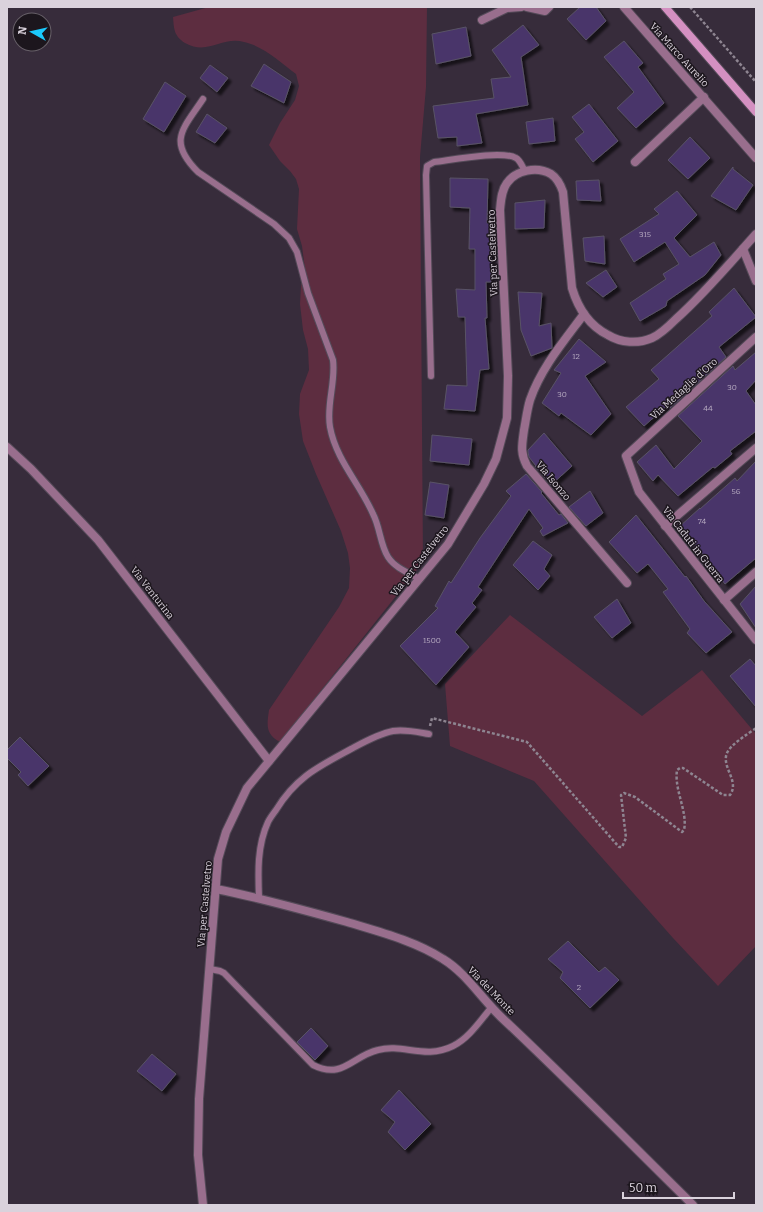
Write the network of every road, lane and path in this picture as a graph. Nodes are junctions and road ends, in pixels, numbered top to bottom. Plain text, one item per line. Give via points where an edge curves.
1 (521, 7) edge
2 (527, 7) edge
3 (549, 7) edge
4 (624, 7) edge
5 (665, 7) edge
6 (690, 7) edge
7 (482, 20) dead end
8 (756, 82) edge
9 (704, 97) junction
10 (203, 99) dead end
11 (756, 112) edge
12 (756, 158) edge
13 (635, 162) dead end
14 (525, 170) junction
15 (756, 234) edge
16 (743, 249) junction
17 (756, 281) edge
18 (584, 314) junction
19 (756, 337) edge
20 (431, 376) dead end
21 (7, 447) edge
22 (756, 448) edge
23 (626, 456) joint
24 (665, 526) junction
25 (756, 572) edge
26 (420, 579) junction
27 (627, 583) dead end
28 (724, 600) junction
29 (756, 640) edge
30 (756, 728) edge
31 (429, 734) joint
32 (268, 761) junction
33 (216, 889) junction
34 (259, 898) junction
35 (210, 969) junction
36 (491, 1008) junction
37 (203, 1205) edge
38 (693, 1205) edge

1 - 7 street via 507,8
2 - 3 street via 545,11
4 - 9 street, Via Marco Aurelio
5 - 11 main road
6 - 8 path
9 - 12 street, Via Marco Aurelio
9 - 13 street, Via Marco Aurelio
10 - 26 lane via 182,132 182,151 198,172 274,224 293,244 333,360 330,425 337,452 373,513 388,557 396,566
14 - 18 street via 539,170 552,175 564,192 572,288 576,302
14 - 20 lane via 516,158 500,154 434,162 428,166 426,175
14 - 26 street, Via per Castelvetro via 513,176 506,184 500,210 508,376 507,418 496,459 484,484 448,544
15 - 16 street
16 - 17 street
16 - 18 street via 692,305 653,338 640,342 612,338 598,330
18 - 27 street, Via Isonzo via 556,351 531,399 521,449 522,458
19 - 23 street, Via Medaglie d'Oro
21 - 32 street, Via Venturina via 98,540
22 - 24 street
23 - 24 street, Via Caduti in Guerra via 639,492
24 - 28 street, Via Caduti in Guerra
25 - 28 street
26 - 32 street, Via per Castelvetro
28 - 29 street, Via Caduti in Guerra
30 - 31 path via 732,746 727,753 726,761 734,784 730,795 723,795 683,768 677,770 677,788 684,822 682,832 635,797 624,793 621,795 626,838 622,847 619,847 527,742 432,718
31 - 34 lane via 407,730 392,731 369,739 317,767 298,781 268,822 258,867
32 - 33 street, Via per Castelvetro via 247,788 226,832 218,859
33 - 34 street, Via del Monte
33 - 35 street, Via per Castelvetro
34 - 36 street, Via del Monte via 379,932 426,949 461,973
35 - 36 lane via 224,973 313,1065 319,1068 341,1069 358,1058 390,1048 442,1051 466,1038
35 - 37 street, Via per Castelvetro via 198,1130
36 - 38 street, Via del Monte

